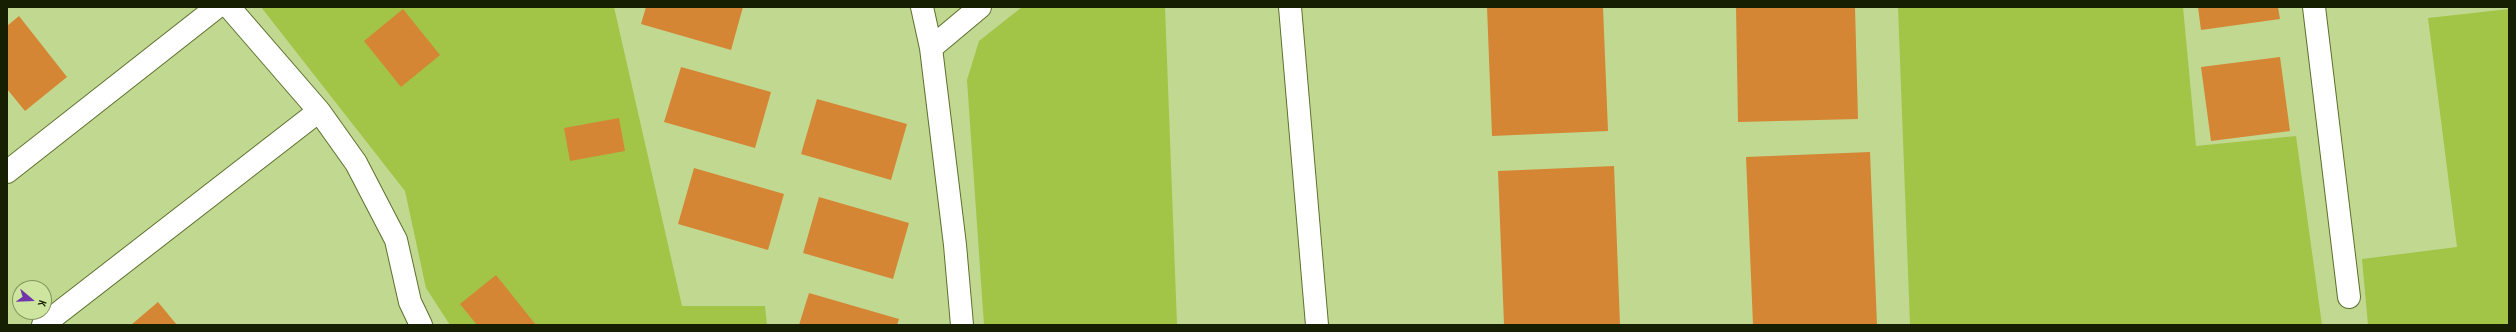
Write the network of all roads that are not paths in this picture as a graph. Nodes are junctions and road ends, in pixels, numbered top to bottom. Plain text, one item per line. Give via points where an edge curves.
1 (217, 7) edge
2 (229, 7) edge
3 (922, 7) edge
4 (980, 7) edge
5 (1290, 7) edge
6 (2314, 7) edge
7 (932, 48) junction
8 (319, 111) junction
9 (7, 172) edge
10 (2349, 297) dead end
11 (43, 325) edge
12 (421, 325) edge
13 (962, 325) edge
14 (1317, 325) edge

1 - 9 street
2 - 8 street
3 - 7 street
4 - 7 street
5 - 14 street
6 - 10 street
7 - 13 street
8 - 11 street
8 - 12 street via 356,163 396,240 410,302

